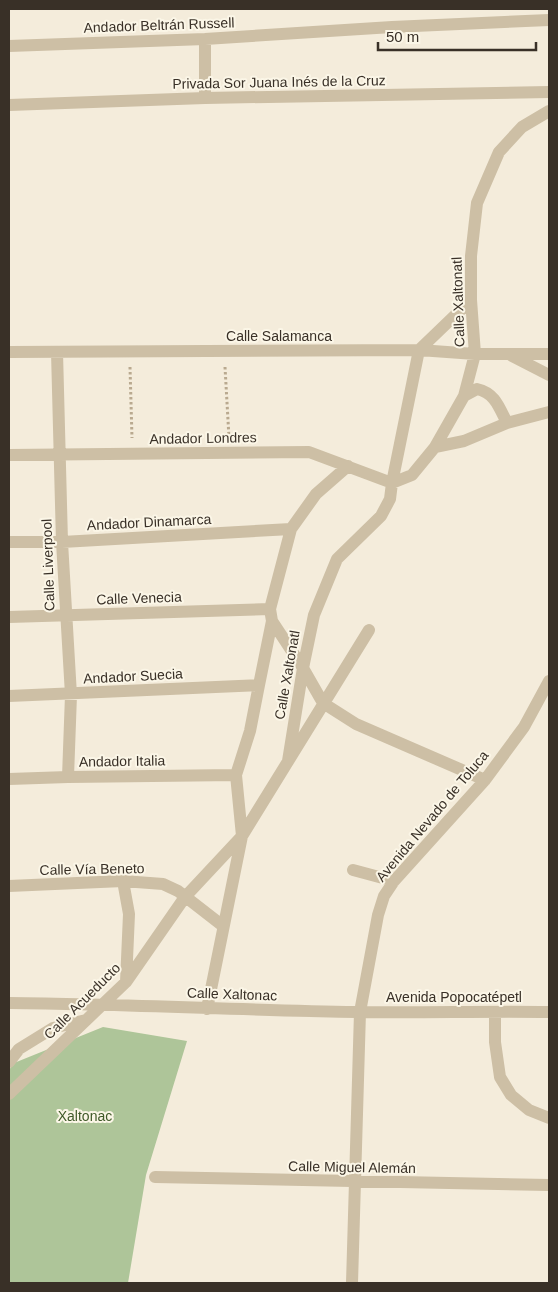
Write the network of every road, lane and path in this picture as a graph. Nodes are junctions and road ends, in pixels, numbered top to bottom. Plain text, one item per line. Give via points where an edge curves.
1 (549, 20) edge
2 (205, 39) junction
3 (9, 46) edge
4 (549, 92) edge
5 (205, 98) junction
6 (9, 105) edge
7 (549, 111) edge
8 (471, 300) junction
9 (419, 350) junction
10 (224, 351) junction
11 (9, 352) edge
12 (57, 352) junction
13 (129, 352) junction
14 (475, 354) junction
15 (510, 354) junction
16 (549, 354) edge
17 (549, 375) edge
18 (464, 396) junction
19 (549, 412) edge
20 (507, 423) junction
21 (435, 447) junction
22 (230, 453) junction
23 (133, 454) junction
24 (60, 455) junction
25 (9, 456) edge
26 (348, 466) junction
27 (392, 483) junction
28 (291, 530) junction
29 (9, 542) edge
30 (62, 542) junction
31 (271, 615) junction
32 (65, 616) junction
33 (9, 617) edge
34 (370, 630) dead end
35 (303, 668) junction
36 (549, 681) edge
37 (259, 685) junction
38 (71, 695) junction
39 (9, 696) edge
40 (323, 703) junction
41 (288, 761) junction
42 (236, 775) junction
43 (68, 776) junction
44 (9, 779) edge
45 (485, 780) junction
46 (242, 836) junction
47 (353, 870) dead end
48 (394, 881) junction
49 (123, 882) junction
50 (9, 886) edge
51 (185, 897) junction
52 (223, 926) junction
53 (126, 982) junction
54 (9, 1003) edge
55 (103, 1004) junction
56 (207, 1009) junction
57 (360, 1012) junction
58 (495, 1012) junction
59 (549, 1012) edge
60 (87, 1019) junction
61 (9, 1062) edge
62 (9, 1094) edge
63 (549, 1118) edge
64 (155, 1177) dead end
65 (356, 1182) junction
66 (549, 1185) edge
67 (352, 1283) edge

1 - 2 street, Andador Beltrán Russell
2 - 3 street, Andador Beltrán Russell
2 - 5 street
4 - 5 street, Privada Sor Juana Inés de la Cruz
5 - 6 street, Privada Sor Juana Inés de la Cruz
7 - 8 street, Calle Xaltonatl via 522,127 499,152 477,203 471,256
8 - 9 street
8 - 14 street, Calle Xaltonatl
9 - 10 street, Calle Salamanca
9 - 14 street, Calle Salamanca
9 - 27 street
10 - 13 street, Calle Salamanca
10 - 22 path
11 - 12 street, Calle Salamanca
12 - 13 street, Calle Salamanca
12 - 24 street, Calle Liverpool
13 - 23 path
14 - 15 street, Calle Salamanca
14 - 18 street, Calle Xaltonatl
15 - 16 street, Calle Salamanca
15 - 17 street
18 - 20 street via 477,389 487,392
18 - 21 street, Calle Xaltonatl
19 - 20 street
20 - 21 street via 464,441
21 - 27 street, Calle Xaltonatl via 412,475
22 - 23 street, Andador Londres
22 - 26 street, Andador Londres via 309,452
23 - 24 street, Andador Londres
24 - 25 street, Andador Londres
24 - 30 street, Calle Liverpool
26 - 27 street, Andador Londres
26 - 28 street, Calle Xaltonatl via 316,494
27 - 35 street, Calle Xaltonatl via 390,499 381,516 337,559 314,615
28 - 30 street, Andador Dinamarca
28 - 31 street, Calle Xaltonatl
29 - 30 street, Andador Dinamarca
30 - 32 street, Calle Liverpool
31 - 32 street, Calle Venecia
31 - 35 street
31 - 37 street, Calle Xaltonatl
32 - 33 street, Calle Venecia
32 - 38 street, Calle Liverpool
34 - 40 street, Calle Xaltonatl
35 - 40 street
35 - 41 street, Calle Xaltonatl
36 - 45 street, Avenida Nevado de Toluca via 524,727
37 - 38 street, Andador Suecia
37 - 42 street, Calle Xaltonatl via 250,731
38 - 39 street, Andador Suecia
38 - 43 street, Calle Liverpool
40 - 41 street, Calle Xaltonatl
40 - 45 street via 356,724
41 - 46 street, Calle Xaltonatl
42 - 43 street, Andador Italia
42 - 46 street, Calle Xaltonatl
43 - 44 street, Andador Italia
45 - 48 street, Avenida Nevado de Toluca
46 - 51 street, Calle Xaltonatl
46 - 52 street, Calle Xaltonatl
47 - 48 street
48 - 57 street, Avenida Nevado de Toluca via 384,896 378,915
49 - 50 street, Calle Vía Beneto
49 - 51 street, Calle Vía Beneto via 163,884
49 - 53 street via 129,914
51 - 52 street, Calle Vía Beneto
51 - 53 street, Calle Acueducto
52 - 56 street, Calle Xaltonatl
53 - 55 street, Calle Acueducto
54 - 55 street, Calle Xaltonac
55 - 56 street, Calle Xaltonac
55 - 60 street, Calle Acueducto
56 - 57 street, Calle Xaltonac
57 - 58 street, Avenida Popocatépetl
57 - 65 street, Avenida Nevado de Toluca
58 - 59 street, Avenida Popocatépetl
58 - 63 street via 500,1077 511,1095 529,1110
60 - 61 street via 53,1028 19,1049
60 - 62 street, Calle Acueducto
64 - 65 street, Calle Miguel Alemán
65 - 66 street, Calle Miguel Alemán
65 - 67 street, Avenida Nevado de Toluca

